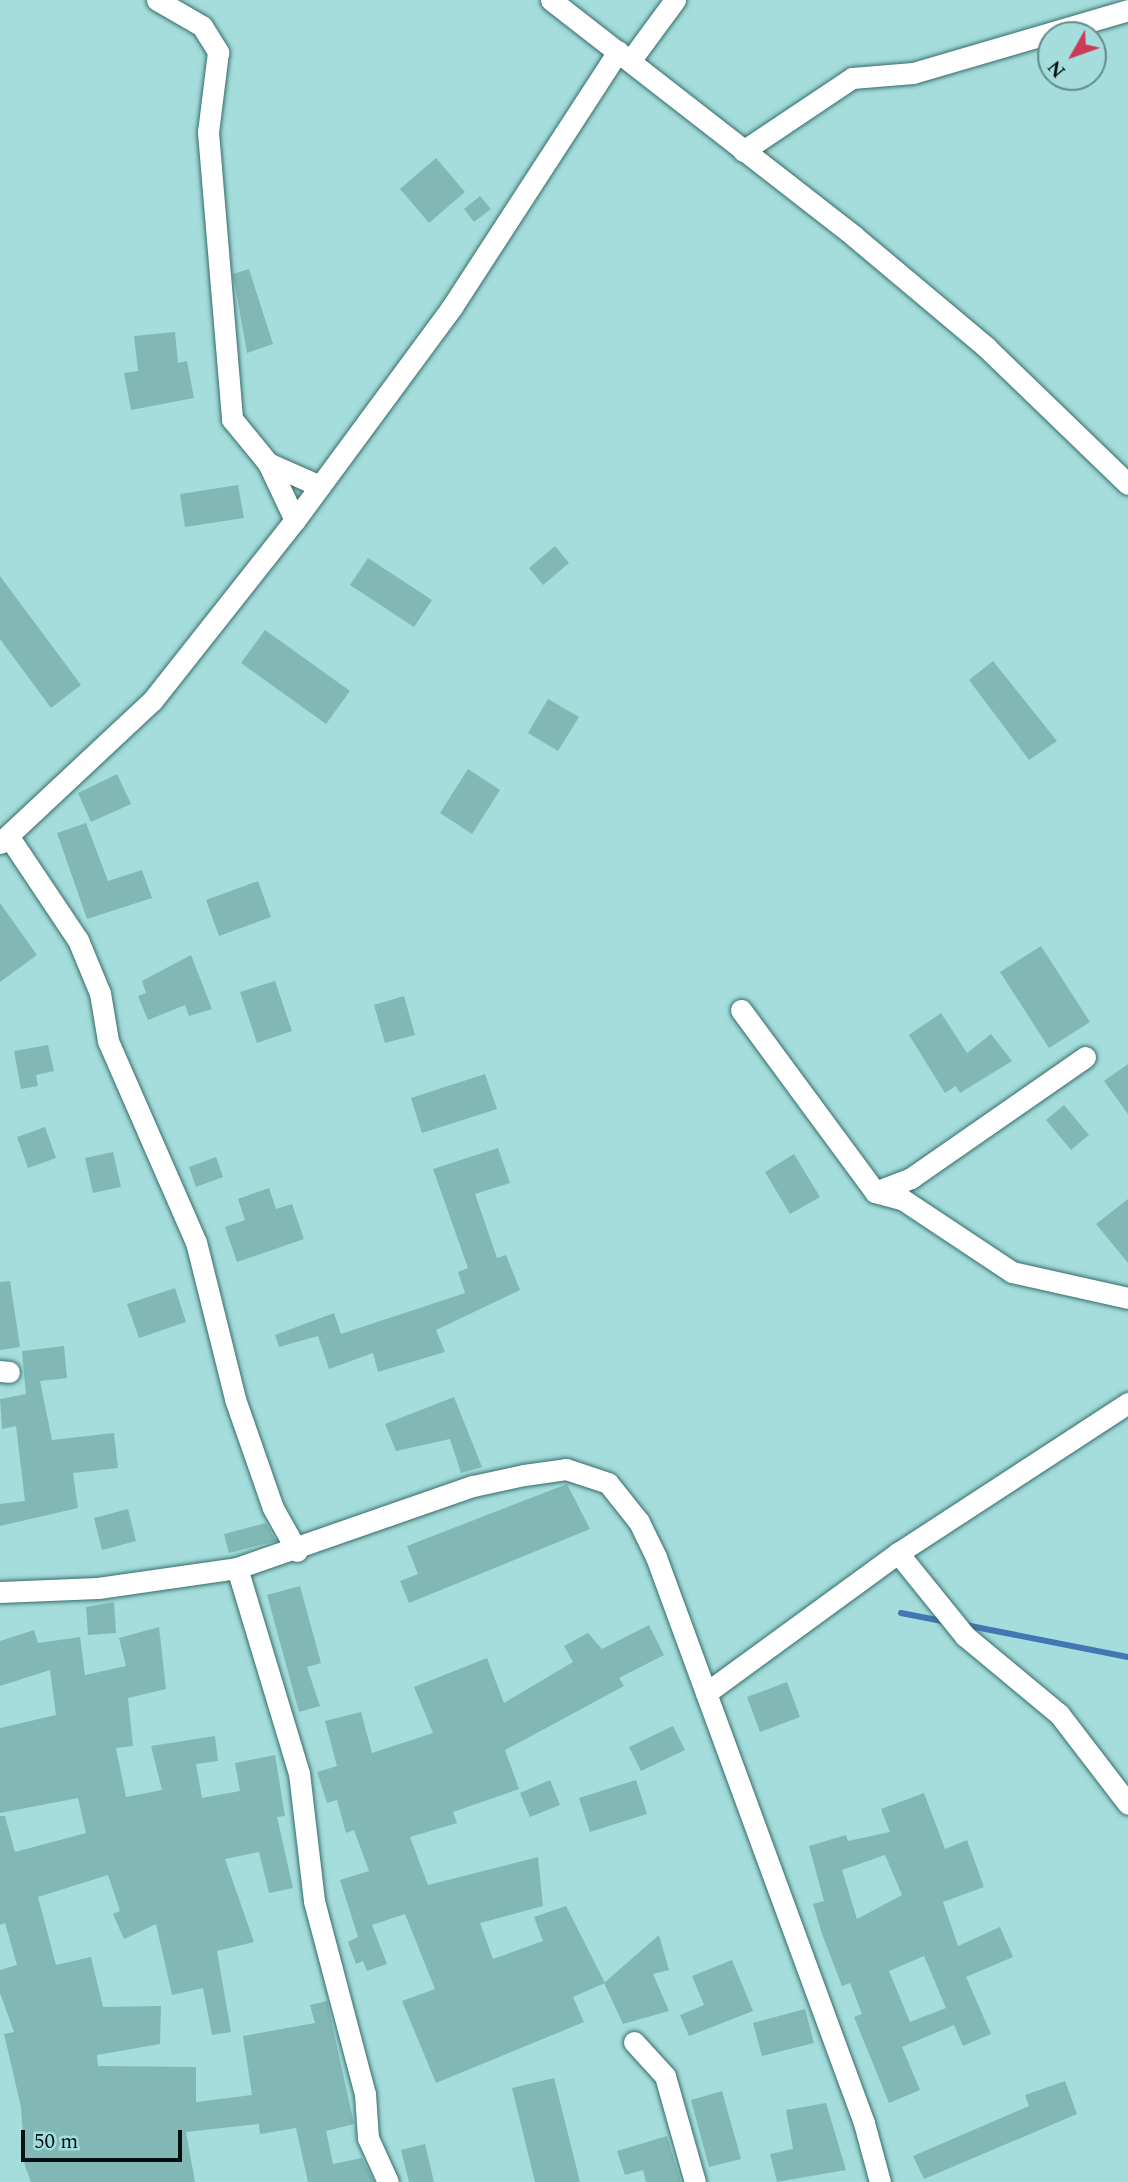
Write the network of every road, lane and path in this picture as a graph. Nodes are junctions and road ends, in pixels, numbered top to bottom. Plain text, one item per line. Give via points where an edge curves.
1 (157, 0) edge
2 (551, 0) edge
3 (675, 0) edge
4 (1128, 10) edge
5 (624, 56) junction
6 (743, 151) junction
7 (268, 463) junction
8 (1128, 484) edge
9 (320, 486) junction
10 (295, 520) junction
11 (4, 840) edge
12 (741, 1010) dead end
13 (1085, 1057) dead end
14 (875, 1192) junction
15 (1128, 1298) edge
16 (1128, 1403) edge
17 (298, 1551) junction
18 (898, 1553) junction
19 (237, 1568) junction
20 (0, 1592) edge
21 (706, 1693) junction
22 (1128, 1804) edge
23 (634, 2042) dead end
24 (388, 2182) edge
25 (695, 2182) edge
26 (880, 2182) edge

1 - 7 street via 202,26 218,52 208,132 229,390 240,434
2 - 5 street
3 - 5 street
4 - 6 street via 914,73 852,78
5 - 6 street
5 - 9 street via 452,307
6 - 8 street via 986,347
7 - 9 street
7 - 10 street
9 - 10 street
10 - 11 street via 152,701
11 - 17 street via 78,940 100,993 108,1041 196,1242 235,1399 273,1508
12 - 14 street
13 - 14 street via 911,1178
14 - 15 street via 902,1199 1012,1272
16 - 18 street
17 - 19 street
17 - 21 street via 473,1486 566,1469 585,1473 608,1483 639,1522
18 - 21 street
18 - 22 street via 965,1636 1059,1714
19 - 20 street via 98,1588
19 - 24 street via 258,1621 299,1773 314,1901 365,2094 369,2138
21 - 26 street via 864,2123
23 - 25 street via 668,2083

